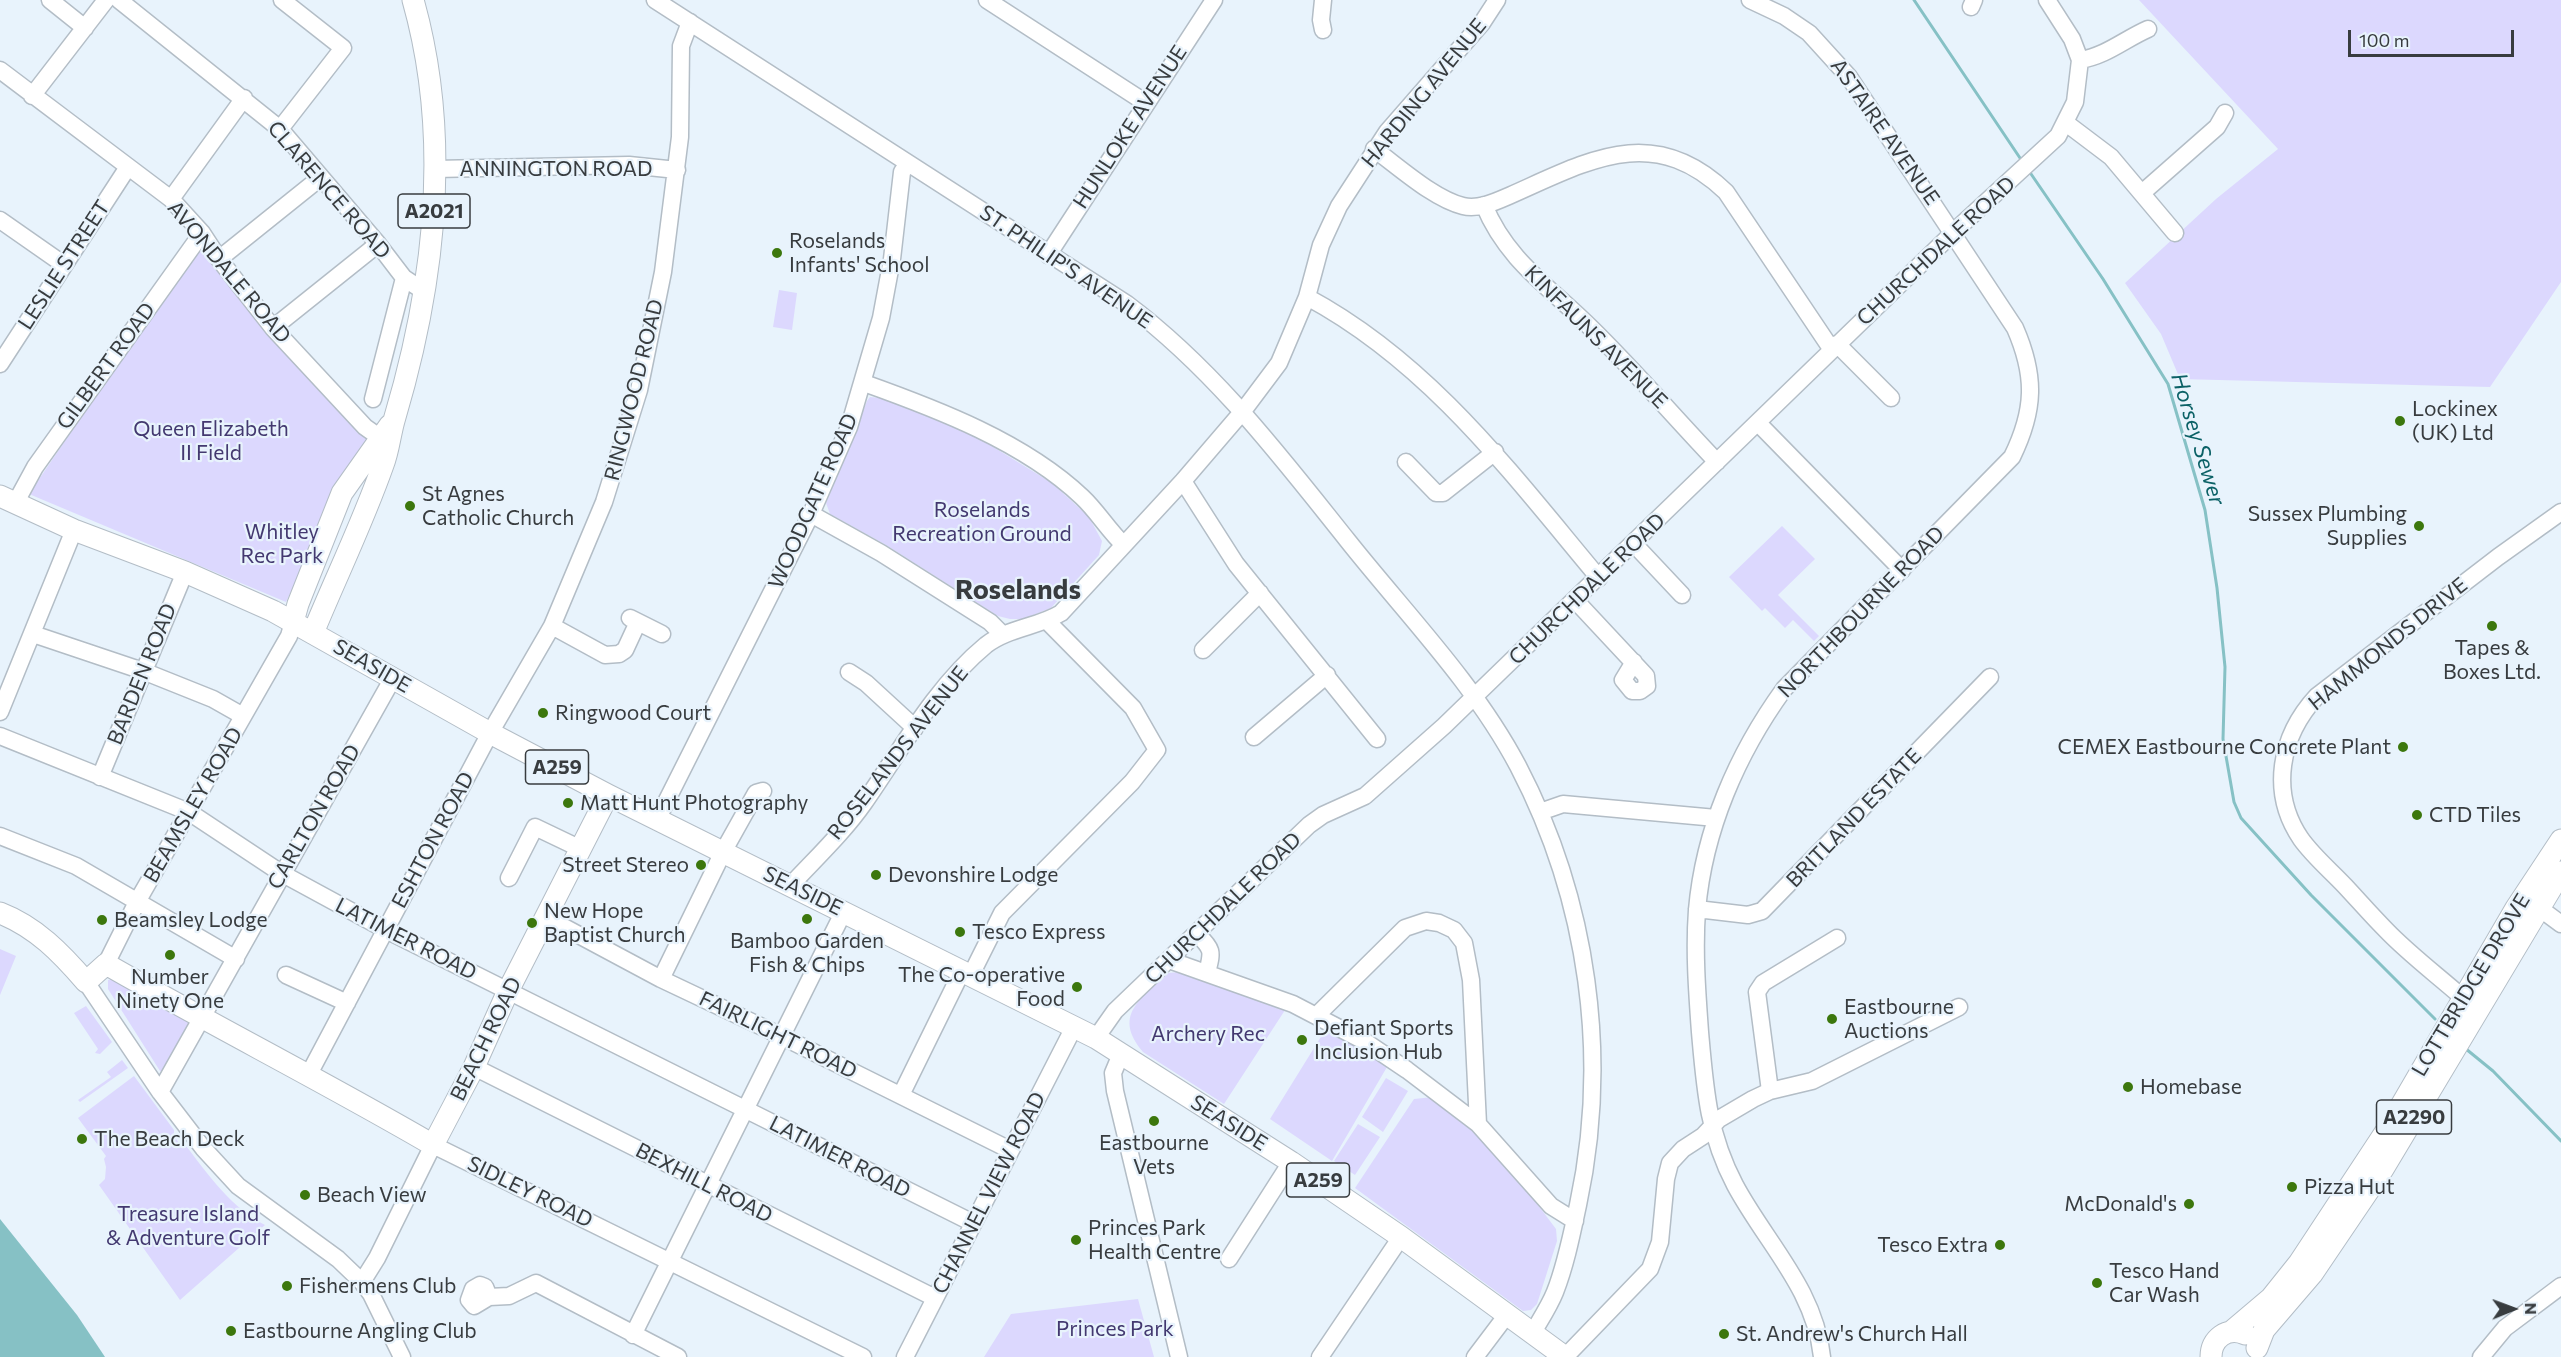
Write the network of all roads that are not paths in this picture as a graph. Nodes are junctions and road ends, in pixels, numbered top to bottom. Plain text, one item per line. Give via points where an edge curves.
1 (50, 0) edge
2 (106, 0) edge
3 (119, 0) edge
4 (282, 0) edge
5 (413, 0) edge
6 (655, 0) edge
7 (987, 0) edge
8 (1214, 0) edge
9 (1323, 0) edge
10 (1497, 0) edge
11 (1750, 0) edge
12 (2047, 0) edge
13 (673, 5) edge
14 (690, 21) junction
15 (85, 28) junction
16 (2148, 29) dead end
17 (1323, 30) dead end
18 (2080, 60) junction
19 (0, 70) edge
20 (32, 96) junction
21 (244, 98) junction
22 (1146, 103) junction
23 (2225, 112) dead end
24 (2066, 123) junction
25 (280, 129) junction
26 (1374, 149) junction
27 (908, 163) junction
28 (128, 167) junction
29 (435, 169) junction
30 (677, 170) junction
31 (320, 178) junction
32 (2142, 193) junction
33 (171, 200) junction
34 (1484, 205) junction
35 (0, 220) edge
36 (1954, 232) junction
37 (202, 233) junction
38 (2175, 233) dead end
39 (378, 244) junction
40 (1048, 255) junction
41 (219, 259) junction
42 (63, 264) junction
43 (404, 278) junction
44 (425, 292) junction
45 (1307, 297) junction
46 (273, 328) junction
47 (1834, 347) junction
48 (0, 364) edge
49 (864, 382) junction
50 (1891, 398) dead end
51 (373, 399) dead end
52 (1243, 411) junction
53 (1758, 423) junction
54 (384, 441) junction
55 (1495, 452) junction
56 (1406, 462) dead end
57 (1717, 462) junction
58 (1183, 481) junction
59 (8, 499) edge
60 (2561, 512) edge
61 (811, 514) junction
62 (75, 530) junction
63 (1634, 544) junction
64 (1124, 545) junction
65 (1902, 570) junction
66 (184, 572) junction
67 (1599, 578) junction
68 (1260, 593) junction
69 (1682, 595) dead end
70 (1575, 600) junction
71 (1047, 621) junction
72 (293, 622) junction
73 (552, 626) junction
74 (313, 633) junction
75 (33, 634) junction
76 (662, 634) dead end
77 (1003, 635) junction
78 (1203, 650) dead end
79 (1634, 662) dead end
80 (143, 671) junction
81 (849, 672) dead end
82 (1327, 675) junction
83 (1990, 677) dead end
84 (393, 678) junction
85 (1475, 697) junction
86 (0, 712) edge
87 (243, 716) junction
88 (915, 728) junction
89 (490, 733) junction
90 (0, 736) edge
91 (1254, 738) dead end
92 (1377, 739) dead end
93 (100, 777) junction
94 (763, 791) dead end
95 (608, 795) junction
96 (189, 812) junction
97 (1540, 812) junction
98 (1716, 818) junction
99 (657, 820) junction
100 (0, 836) edge
101 (2561, 840) edge
102 (581, 849) junction
103 (723, 852) junction
104 (2561, 872) edge
105 (281, 873) junction
106 (509, 878) dead end
107 (791, 885) junction
108 (138, 902) junction
109 (2538, 907) junction
110 (2516, 908) junction
111 (1697, 909) junction
112 (844, 911) junction
113 (0, 913) edge
114 (547, 918) junction
115 (2561, 924) edge
116 (386, 930) junction
117 (1197, 934) junction
118 (1837, 938) dead end
119 (236, 959) junction
120 (1169, 960) junction
121 (106, 964) junction
122 (967, 973) junction
123 (1207, 973) junction
124 (286, 975) dead end
125 (661, 979) junction
126 (86, 981) junction
127 (508, 991) junction
128 (2462, 997) junction
129 (347, 1003) junction
130 (1959, 1007) dead end
131 (1317, 1015) junction
132 (202, 1019) junction
133 (1073, 1029) junction
134 (781, 1036) junction
135 (1096, 1038) junction
136 (1121, 1054) junction
137 (474, 1067) junction
138 (309, 1074) junction
139 (1770, 1091) junction
140 (160, 1092) junction
141 (901, 1095) junction
142 (746, 1109) junction
143 (1478, 1124) junction
144 (1711, 1127) junction
145 (434, 1145) junction
146 (1010, 1150) junction
147 (1291, 1162) junction
148 (708, 1185) junction
149 (1575, 1221) junction
150 (973, 1223) junction
151 (1401, 1237) junction
152 (1229, 1259) dead end
153 (670, 1260) junction
154 (362, 1282) junction
155 (2561, 1286) edge
156 (489, 1297) dead end
157 (935, 1298) junction
158 (1506, 1316) junction
159 (2232, 1331) junction
160 (1532, 1334) junction
161 (633, 1335) junction
162 (2258, 1355) edge
163 (673, 1356) edge
164 (402, 1357) edge
165 (863, 1357) edge
166 (904, 1357) edge
167 (1179, 1357) edge
168 (1320, 1357) edge
169 (1475, 1357) edge
170 (1565, 1357) edge
171 (1822, 1357) edge
172 (2211, 1357) edge
173 (2481, 1357) edge

1 - 15 street
2 - 15 street
3 - 21 street, CLARENCE ROAD
4 - 25 street via 343,48
5 - 29 main road, A2021 via 428,69
6 - 13 street, ST. PHILIP'S AVENUE
7 - 22 street
8 - 22 street, HUNLOKE AVENUE
9 - 17 street
10 - 26 street, HARDING AVENUE via 1482,23
11 - 36 street, ASTAIRE AVENUE via 1784,16 1830,54
12 - 18 street via 2072,39
13 - 14 street, ST. PHILIP'S AVENUE
14 - 27 street, ST. PHILIP'S AVENUE
14 - 30 street, RINGWOOD ROAD via 681,46
15 - 20 street
16 - 18 street via 2104,54
18 - 24 street, CHURCHDALE ROAD via 2075,102
19 - 20 street, AVONDALE ROAD
20 - 28 street, AVONDALE ROAD
21 - 25 street, CLARENCE ROAD
21 - 33 street
22 - 40 street, HUNLOKE AVENUE
23 - 32 street via 2217,127
24 - 32 street via 2106,153
24 - 36 street, CHURCHDALE ROAD via 2058,136
25 - 31 street, CLARENCE ROAD
26 - 34 street via 1452,202
26 - 45 street, HARDING AVENUE via 1339,206 1321,245
27 - 40 street, ST. PHILIP'S AVENUE
27 - 49 street, WOODGATE ROAD via 902,172 892,259
28 - 33 street, AVONDALE ROAD
28 - 42 street, LESLIE STREET
29 - 30 street, ANNINGTON ROAD via 629,165
29 - 44 main road, A2021 via 432,243
30 - 73 street, RINGWOOD ROAD via 663,272 639,390 604,502
31 - 39 street, CLARENCE ROAD
31 - 41 street
32 - 38 street
33 - 37 street, AVONDALE ROAD
34 - 47 street via 1608,155 1644,153 1680,162 1706,174 1726,192
34 - 57 street, KINFAUNS AVENUE via 1495,231 1514,256 1591,328
35 - 42 street
36 - 47 street, CHURCHDALE ROAD
36 - 65 street, NORTHBOURNE ROAD via 2025,349 2031,393 2028,415 2012,457
37 - 41 street, AVONDALE ROAD
37 - 59 street, GILBERT ROAD
39 - 43 street, CLARENCE ROAD
39 - 46 street
40 - 52 street, ST. PHILIP'S AVENUE via 1154,325
41 - 46 street, AVONDALE ROAD
42 - 48 street, LESLIE STREET
43 - 44 street, CLARENCE ROAD
43 - 51 street
44 - 54 main road, A2021 via 403,393
45 - 52 street, HARDING AVENUE via 1280,363
45 - 55 street via 1384,346 1453,406
46 - 54 street, AVONDALE ROAD via 365,427
47 - 50 street
47 - 53 street, CHURCHDALE ROAD
49 - 61 street, WOODGATE ROAD
49 - 64 street via 1005,442 1081,496
52 - 58 street, ROSELANDS AVENUE
52 - 85 street, ST. PHILIP'S AVENUE
53 - 57 street, CHURCHDALE ROAD
53 - 65 street
54 - 72 main road, A2021 via 336,507
54 - 74 main road, A2021 via 374,487
55 - 56 street via 1443,493 1436,493
55 - 67 street
57 - 63 street, CHURCHDALE ROAD
58 - 64 street, ROSELANDS AVENUE
58 - 68 street via 1236,564
59 - 62 main road, SEASIDE / A259
60 - 128 street, HAMMONDS DRIVE via 2317,696 2294,727 2284,756 2285,805 2306,845 2386,931
61 - 77 street via 891,559 990,622
61 - 99 street, WOODGATE ROAD
62 - 66 main road, SEASIDE / A259
62 - 75 street
63 - 67 street, CHURCHDALE ROAD
63 - 69 street
64 - 71 street, ROSELANDS AVENUE via 1061,613
65 - 98 street, NORTHBOURNE ROAD via 1784,689 1750,742
66 - 72 main road, SEASIDE / A259
66 - 80 street, BARDEN ROAD
67 - 70 street, CHURCHDALE ROAD
68 - 78 street
68 - 82 street
70 - 79 street
70 - 85 street, CHURCHDALE ROAD
71 - 77 street, ROSELANDS AVENUE
71 - 122 street via 1133,708 1157,750 1132,782 1002,913
72 - 74 main road, SEASIDE / A259
72 - 87 street, BEAMSLEY ROAD via 289,636
73 - 76 street via 605,656 625,650 634,620
73 - 89 street, RINGWOOD ROAD
74 - 84 main road, SEASIDE / A259
75 - 80 street
75 - 86 street
77 - 88 street, ROSELANDS AVENUE via 973,657
80 - 87 street via 213,699
80 - 93 street, BARDEN ROAD
81 - 88 street
82 - 91 street
82 - 92 street
83 - 111 street, BRITLAND ESTATE via 1762,911 1748,915
84 - 89 main road, SEASIDE / A259
84 - 105 street, CARLTON ROAD
85 - 97 street, ST. PHILIP'S AVENUE via 1517,765
85 - 117 street, CHURCHDALE ROAD via 1365,796 1309,825
87 - 96 street, BEAMSLEY ROAD
88 - 107 street, ROSELANDS AVENUE via 862,806
89 - 95 main road, SEASIDE / A259
89 - 116 street, ESHTON ROAD
90 - 93 street, LATIMER ROAD
93 - 96 street, LATIMER ROAD
94 - 103 street via 756,793
95 - 99 main road, SEASIDE / A259
95 - 102 main road, BEACH ROAD
96 - 105 street, LATIMER ROAD
96 - 108 street, BEAMSLEY ROAD
97 - 98 street via 1563,804
97 - 149 street, ST. PHILIP'S AVENUE via 1563,875 1590,1000 1591,1117
98 - 111 street, NORTHBOURNE ROAD
99 - 103 main road, SEASIDE / A259
100 - 108 street via 76,866
101 - 110 main road, LOTTBRIDGE DROVE / A2290
102 - 106 street via 535,827
102 - 114 main road, BEACH ROAD
103 - 107 main road, SEASIDE / A259
103 - 125 street
104 - 109 main road, LOTTBRIDGE DROVE / A2290
105 - 116 street, LATIMER ROAD
105 - 119 street, CARLTON ROAD
107 - 112 main road, SEASIDE / A259
108 - 119 street
108 - 121 street, BEAMSLEY ROAD
109 - 110 street
109 - 115 street
109 - 162 main road, LOTTBRIDGE DROVE / A2290 via 2383,1169 2312,1274 2264,1330
110 - 128 main road, LOTTBRIDGE DROVE / A2290
111 - 144 street, NORTHBOURNE ROAD via 1697,989
112 - 122 main road, SEASIDE / A259
112 - 134 street
113 - 126 main road via 56,947
114 - 125 street, FAIRLIGHT ROAD
114 - 127 main road, BEACH ROAD
116 - 127 street, LATIMER ROAD
116 - 129 street, ESHTON ROAD
117 - 120 street, CHURCHDALE ROAD
117 - 123 street via 1212,954
118 - 139 street via 1763,983 1757,992
119 - 132 street, CARLTON ROAD
120 - 123 street
120 - 135 street, CHURCHDALE ROAD via 1114,1011
121 - 126 main road, BEAMSLEY ROAD
121 - 132 main road, SIDLEY ROAD
122 - 133 main road, SEASIDE / A259
122 - 141 street
123 - 131 street
124 - 129 street
125 - 134 street, FAIRLIGHT ROAD
126 - 140 street
127 - 137 main road, BEACH ROAD
127 - 142 street, LATIMER ROAD
128 - 159 main road, LOTTBRIDGE DROVE / A2290 via 2388,1128 2299,1263 2271,1298
129 - 138 street, ESHTON ROAD
130 - 139 street via 1812,1081
131 - 143 street via 1390,1058
131 - 143 street via 1404,928 1426,921 1439,922 1454,930 1464,943 1471,980
132 - 138 main road, SIDLEY ROAD
132 - 140 street, CARLTON ROAD
133 - 135 main road, SEASIDE / A259
133 - 146 street, CHANNEL VIEW ROAD
134 - 141 street, FAIRLIGHT ROAD
134 - 142 street
135 - 136 main road, SEASIDE / A259
136 - 147 main road, SEASIDE / A259
136 - 167 street via 1113,1073 1115,1091
137 - 145 main road, BEACH ROAD
137 - 148 street, BEXHILL ROAD
138 - 145 main road, SIDLEY ROAD
139 - 144 street
140 - 154 street via 238,1186 338,1258
141 - 146 street, FAIRLIGHT ROAD
142 - 148 street
142 - 150 street, LATIMER ROAD
143 - 149 street via 1551,1206
144 - 170 street via 1670,1163 1660,1242 1650,1269
144 - 171 street, NORTHBOURNE ROAD via 1736,1186 1810,1306
145 - 153 street, SIDLEY ROAD
145 - 154 street, BEACH ROAD
146 - 150 street, CHANNEL VIEW ROAD
147 - 151 main road, SEASIDE / A259
147 - 152 street
148 - 153 street
148 - 157 street, BEXHILL ROAD
149 - 160 street, ST. PHILIP'S AVENUE via 1555,1293
150 - 157 street, CHANNEL VIEW ROAD
151 - 158 main road, SEASIDE / A259
151 - 168 street
153 - 161 street
153 - 165 street, SIDLEY ROAD
154 - 164 street
155 - 173 street via 2505,1328
156 - 161 street via 509,1296 536,1283
157 - 166 street, CHANNEL VIEW ROAD
158 - 160 main road, SEASIDE / A259
158 - 169 street
159 - 162 main road via 2248,1335
159 - 172 main road, LOTTBRIDGE DROVE via 2216,1340
160 - 170 main road, SEASIDE / A259
161 - 163 street

